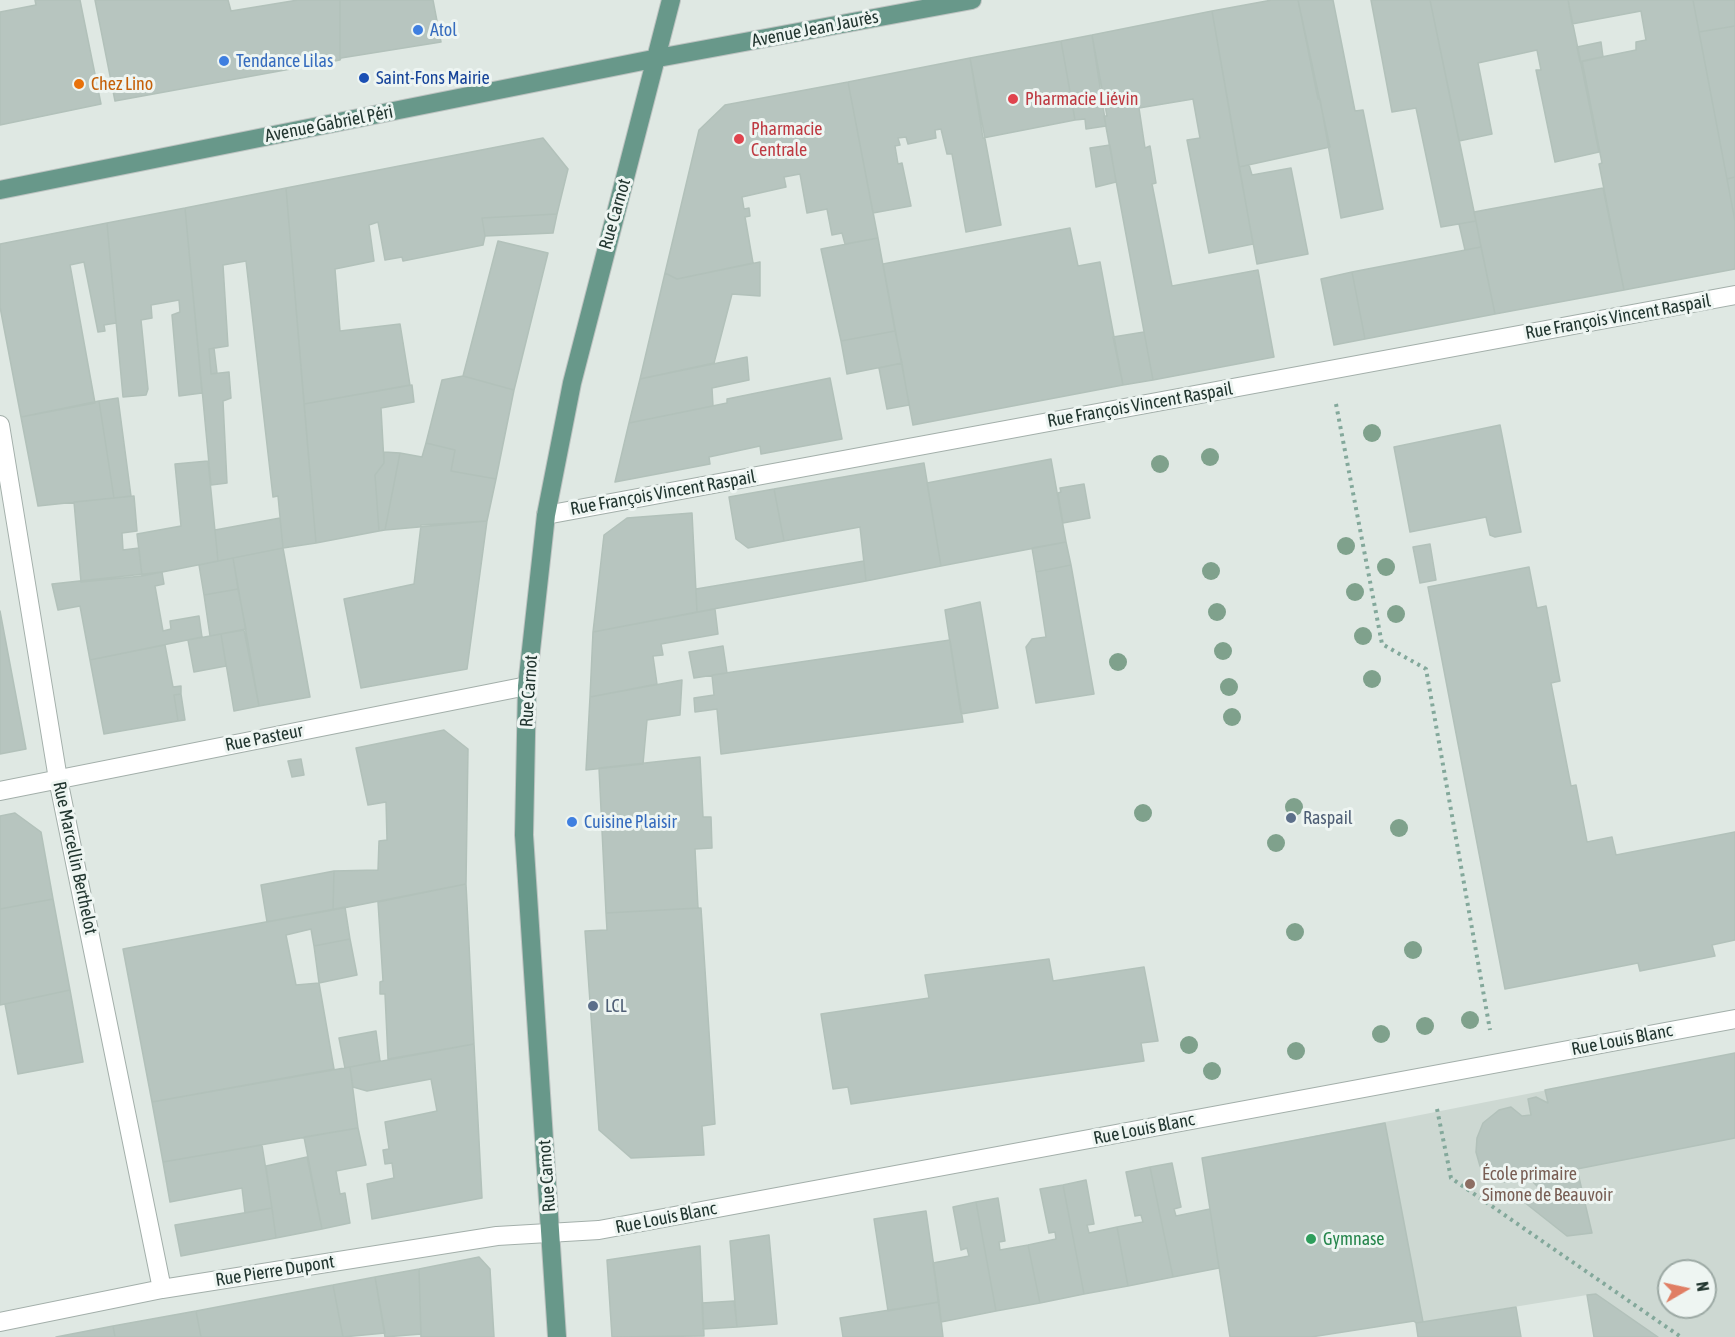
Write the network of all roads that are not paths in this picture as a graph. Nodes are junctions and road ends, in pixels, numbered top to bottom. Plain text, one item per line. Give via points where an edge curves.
1 (671, 0) edge
2 (972, 0) edge
3 (658, 58) junction
4 (0, 190) edge
5 (1735, 296) edge
6 (0, 426) edge
7 (546, 515) junction
8 (527, 686) junction
9 (58, 779) junction
10 (0, 791) edge
11 (1735, 1019) edge
12 (552, 1233) junction
13 (162, 1289) junction
14 (0, 1322) edge
15 (558, 1337) edge

1 - 3 main road, Rue Carnot
2 - 3 main road, Avenue Jean Jaurès
3 - 4 main road, Avenue Gabriel Péri
3 - 7 main road, Rue Carnot via 572,383
5 - 7 street, Rue François Vincent Raspail
6 - 9 street, Rue Marcellin Berthelot
7 - 8 main road, Rue Carnot
8 - 9 street, Rue Pasteur
8 - 12 main road, Rue Carnot via 524,835
9 - 10 street, Rue Pasteur
9 - 13 street, Rue Marcellin Berthelot
11 - 12 street, Rue Louis Blanc via 599,1230
12 - 13 street, Rue Pierre Dupont via 497,1236
12 - 15 main road, Rue Carnot
13 - 14 street, Rue Pierre Dupont

